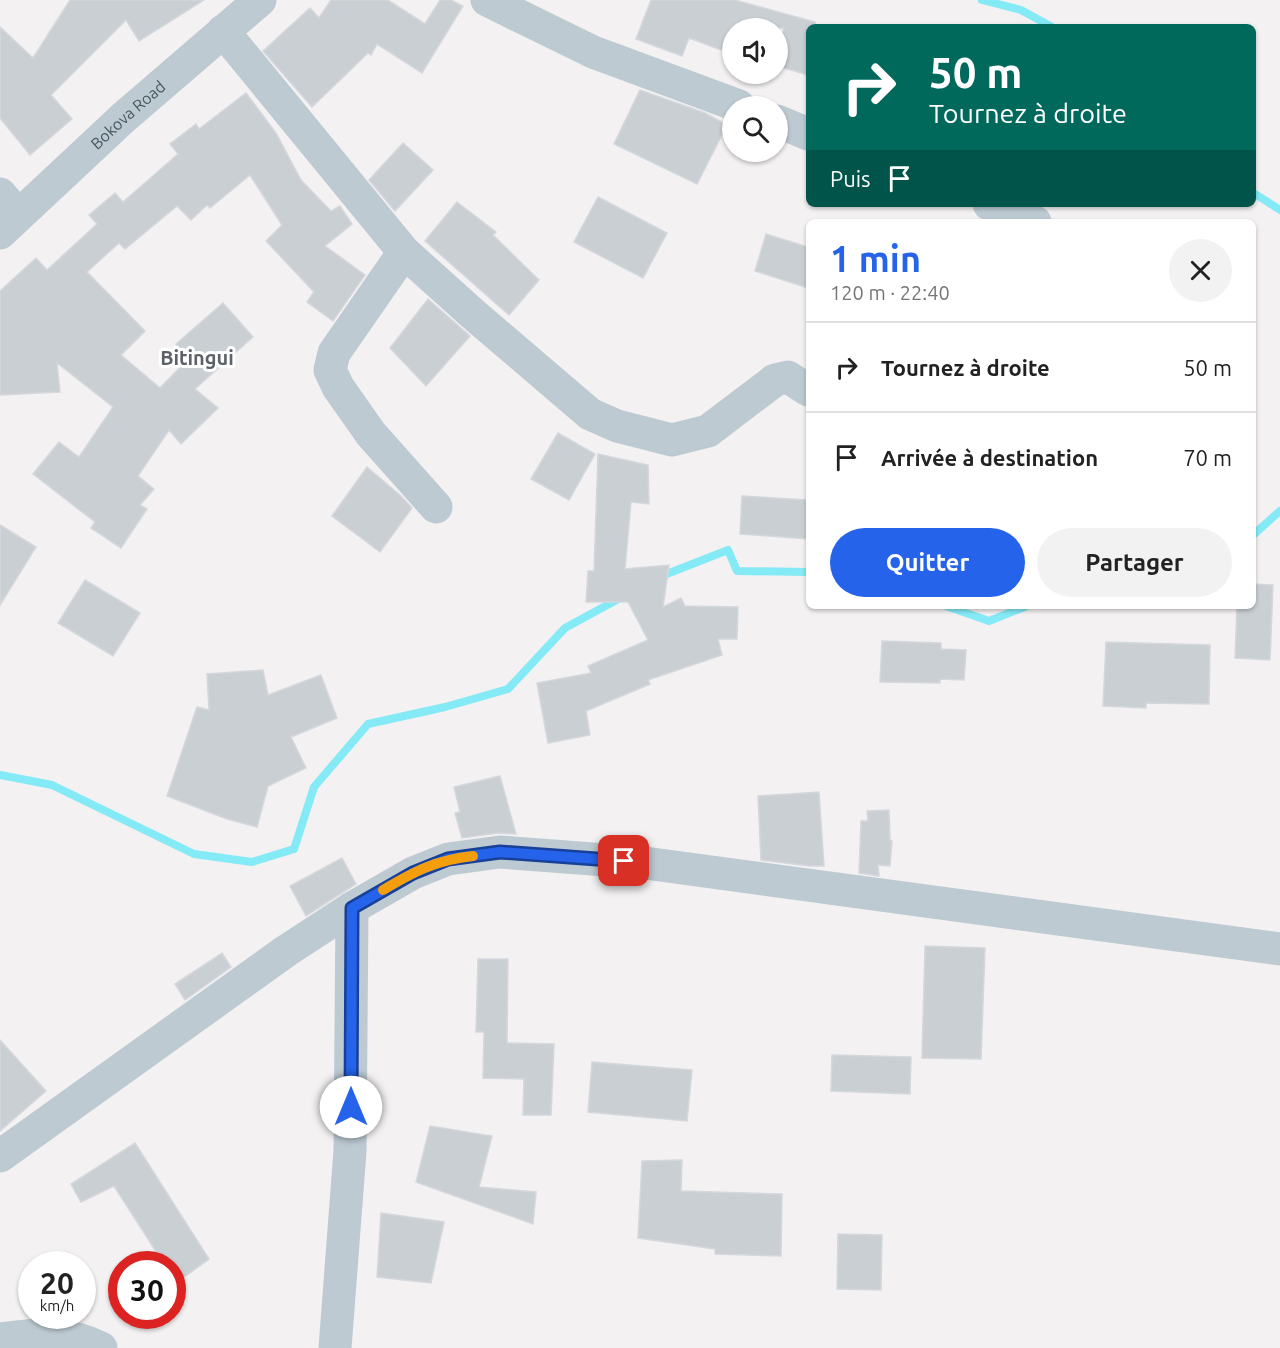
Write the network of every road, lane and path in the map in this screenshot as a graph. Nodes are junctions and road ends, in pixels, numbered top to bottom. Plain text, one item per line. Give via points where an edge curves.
1 (260, 0) edge
2 (487, 0) edge
3 (223, 31) junction
4 (722, 100) edge
5 (788, 126) edge
6 (806, 133) edge
7 (997, 207) edge
8 (6, 214) edge
9 (1027, 219) edge
10 (405, 252) junction
11 (806, 389) edge
12 (436, 507) dead end
13 (352, 908) junction
14 (1280, 949) edge
15 (0, 1156) edge
16 (0, 1339) edge
17 (101, 1348) edge
18 (335, 1348) edge

1 - 3 street, Bokova Road
2 - 4 street via 593,52
3 - 8 street, Bokova Road
3 - 10 street
5 - 6 street
7 - 9 street
10 - 11 street via 590,414 617,426 672,440 708,431 775,380 788,377
10 - 12 street via 334,353 330,370 371,434
13 - 14 street via 413,873 448,859 500,852 645,863
13 - 15 street
13 - 18 street via 350,1151
16 - 17 street via 49,1333 82,1338

